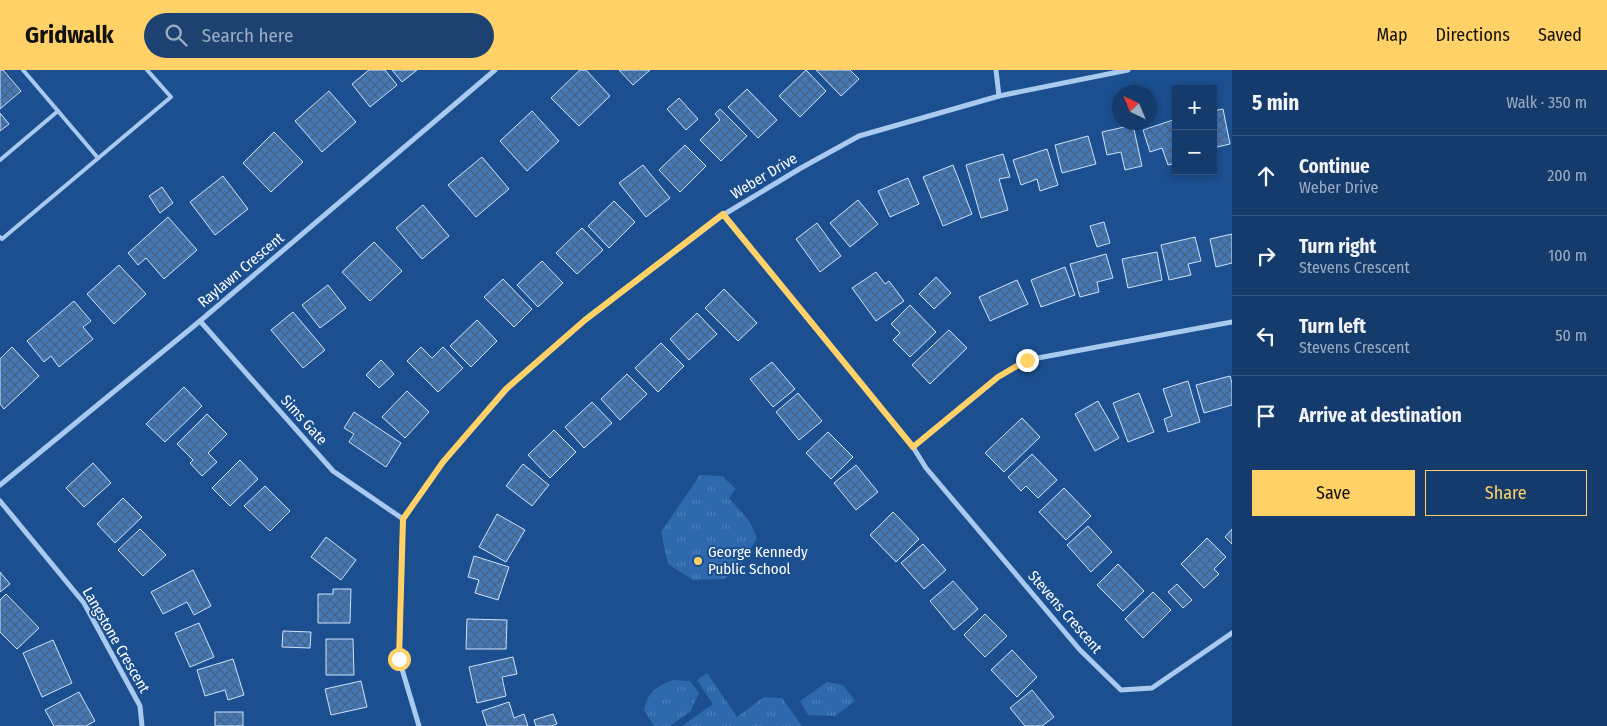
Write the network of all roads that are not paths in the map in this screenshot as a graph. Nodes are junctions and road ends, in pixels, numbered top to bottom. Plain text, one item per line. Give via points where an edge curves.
1 (23, 70) edge
2 (147, 70) edge
3 (495, 70) edge
4 (996, 70) edge
5 (1128, 70) edge
6 (999, 96) junction
7 (58, 111) junction
8 (98, 158) junction
9 (0, 160) edge
10 (723, 214) junction
11 (0, 237) edge
12 (200, 321) junction
13 (1232, 322) edge
14 (913, 447) junction
15 (0, 485) edge
16 (0, 501) edge
17 (403, 519) junction
18 (1232, 633) edge
19 (142, 726) edge
20 (419, 726) edge

1 - 7 lane
2 - 8 lane via 171,97
3 - 12 street, Raylawn Crescent
4 - 6 street
5 - 6 street, Weber Drive
6 - 10 street, Weber Drive via 859,136
7 - 8 lane
7 - 9 lane
8 - 11 lane via 2,239
10 - 14 street, Stevens Crescent
10 - 17 street, Weber Drive via 585,320 506,389 443,462
12 - 15 street, Raylawn Crescent
12 - 17 street, Sims Gate via 333,471
13 - 14 street via 1027,360 998,377
14 - 18 street, Stevens Crescent via 926,468 1080,650 1120,690 1152,688
16 - 19 street, Langstone Crescent via 84,602 140,706
17 - 20 street via 399,659

